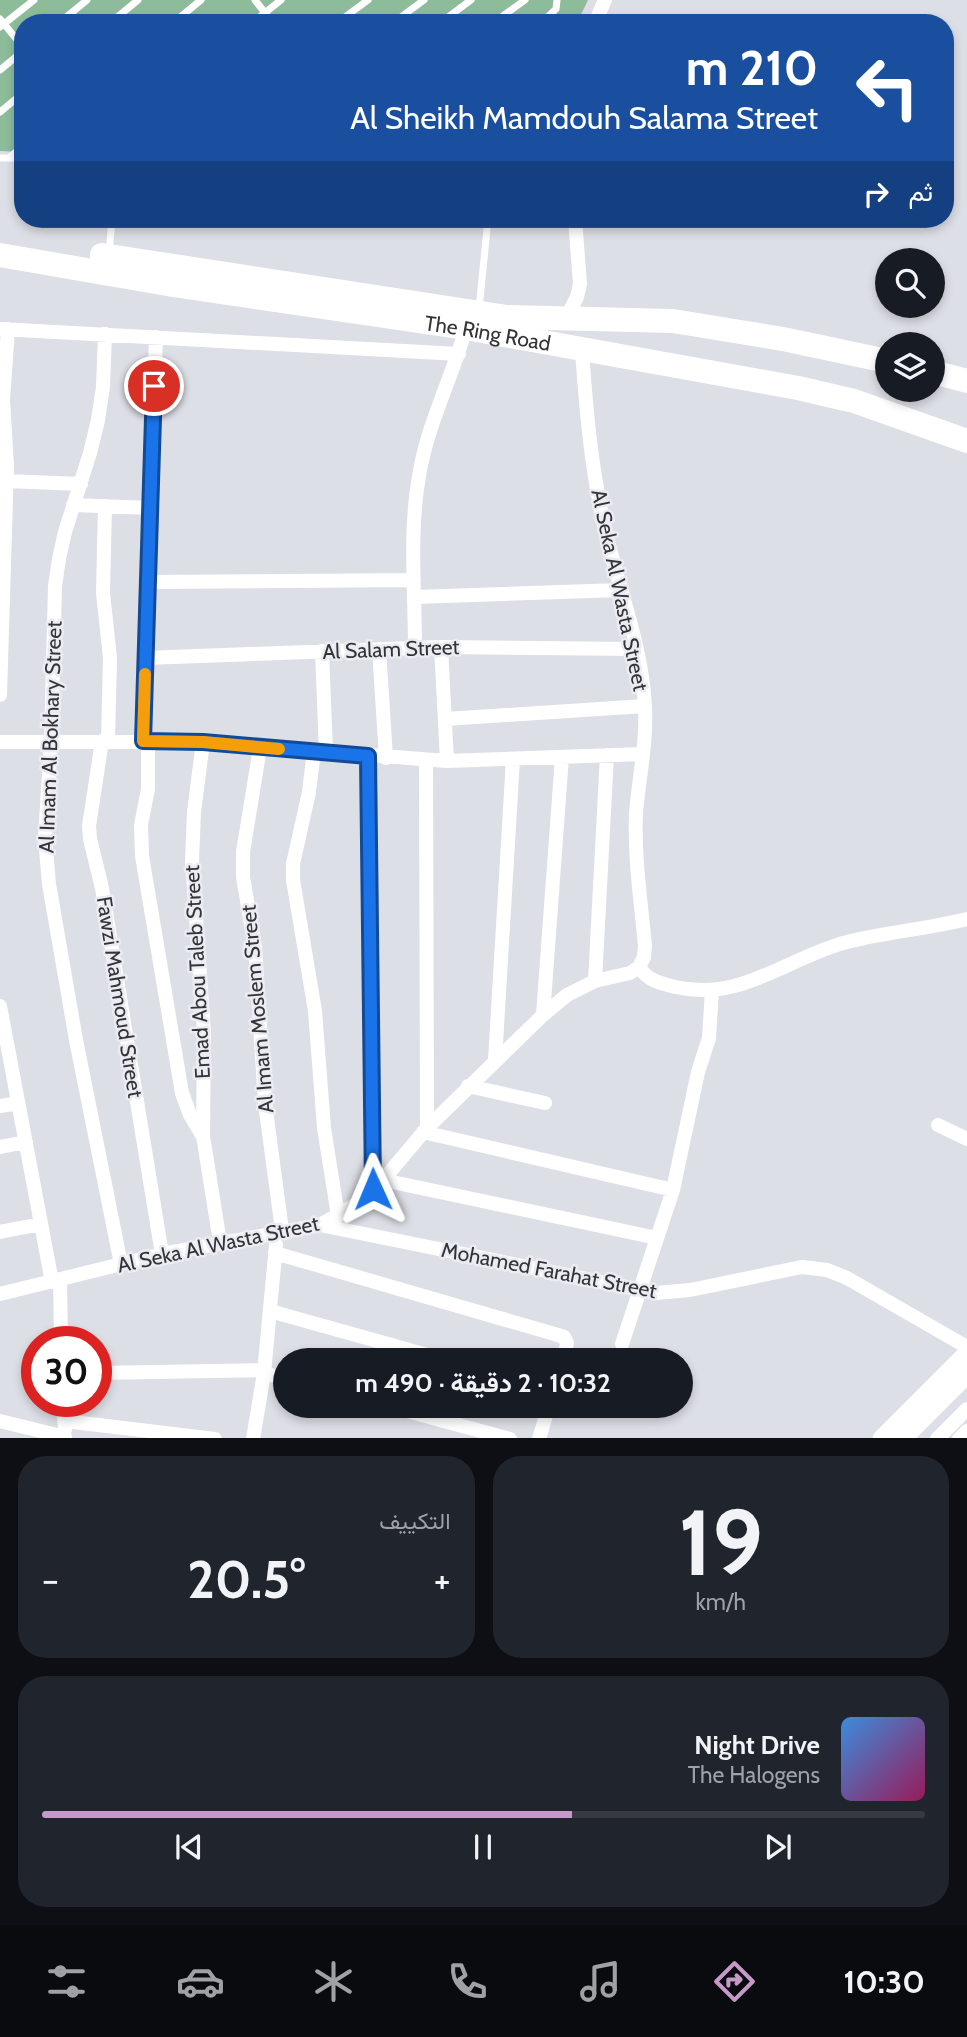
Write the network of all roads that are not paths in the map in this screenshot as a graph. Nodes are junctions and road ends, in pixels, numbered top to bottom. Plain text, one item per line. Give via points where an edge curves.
1 (34, 0) edge
2 (87, 0) edge
3 (138, 0) edge
4 (201, 0) edge
5 (255, 0) edge
6 (281, 0) edge
7 (368, 0) edge
8 (424, 0) edge
9 (471, 0) edge
10 (525, 0) edge
11 (265, 13) joint
12 (70, 14) edge
13 (121, 14) edge
14 (184, 14) edge
15 (349, 14) edge
16 (405, 14) edge
17 (452, 14) edge
18 (506, 14) edge
19 (1, 23) edge
20 (14, 38) edge
21 (14, 57) edge
22 (0, 69) edge
23 (14, 100) edge
24 (0, 112) edge
25 (111, 228) edge
26 (487, 228) edge
27 (576, 228) edge
28 (0, 239) edge
29 (0, 255) edge
30 (108, 256) junction
31 (392, 308) junction
32 (566, 319) junction
33 (656, 319) junction
34 (473, 320) junction
35 (4, 329) edge
36 (105, 334) junction
37 (156, 337) junction
38 (582, 350) junction
39 (459, 354) junction
40 (875, 358) edge
41 (644, 360) junction
42 (945, 375) edge
43 (967, 381) edge
44 (967, 441) edge
45 (7, 481) junction
46 (81, 484) junction
47 (73, 505) junction
48 (105, 506) junction
49 (150, 508) junction
50 (414, 580) junction
51 (148, 582) junction
52 (621, 590) junction
53 (415, 597) junction
54 (441, 647) junction
55 (415, 648) junction
56 (379, 649) junction
57 (637, 649) junction
58 (322, 651) junction
59 (145, 658) junction
60 (0, 695) edge
61 (645, 706) junction
62 (445, 719) junction
63 (105, 741) junction
64 (145, 741) junction
65 (0, 742) edge
66 (51, 742) junction
67 (203, 742) junction
68 (260, 748) junction
69 (320, 752) junction
70 (643, 754) junction
71 (607, 755) junction
72 (368, 756) junction
73 (562, 757) junction
74 (386, 758) junction
75 (513, 759) junction
76 (426, 760) junction
77 (447, 761) junction
78 (967, 919) edge
79 (639, 967) junction
80 (595, 981) junction
81 (712, 991) junction
82 (543, 1014) junction
83 (1, 1015) edge
84 (495, 1060) junction
85 (6, 1065) edge
86 (468, 1086) junction
87 (18, 1103) junction
88 (545, 1104) dead end
89 (0, 1106) edge
90 (938, 1125) dead end
91 (425, 1130) junction
92 (203, 1136) junction
93 (967, 1139) edge
94 (26, 1142) junction
95 (0, 1147) edge
96 (378, 1185) junction
97 (673, 1190) junction
98 (338, 1216) junction
99 (41, 1224) junction
100 (320, 1225) junction
101 (279, 1231) junction
102 (0, 1232) edge
103 (657, 1238) junction
104 (220, 1242) junction
105 (162, 1254) junction
106 (275, 1254) junction
107 (121, 1264) junction
108 (56, 1281) junction
109 (640, 1290) junction
110 (0, 1294) edge
111 (270, 1311) junction
112 (60, 1326) edge
113 (622, 1344) dead end
114 (967, 1347) edge
115 (402, 1348) edge
116 (566, 1348) edge
117 (967, 1354) edge
118 (264, 1372) junction
119 (112, 1373) edge
120 (967, 1374) edge
121 (273, 1375) edge
122 (967, 1409) edge
123 (65, 1417) edge
124 (434, 1418) edge
125 (546, 1418) edge
126 (0, 1421) edge
127 (65, 1421) junction
128 (967, 1431) edge
129 (65, 1438) edge
130 (215, 1438) edge
131 (253, 1438) edge
132 (510, 1438) edge
133 (539, 1438) edge
134 (882, 1438) edge
135 (902, 1438) edge
136 (937, 1438) edge
137 (959, 1438) edge

1 - 19 lane
2 - 12 lane
3 - 13 lane
4 - 14 lane
5 - 11 lane
6 - 11 lane
7 - 15 lane
8 - 16 lane
9 - 17 lane
10 - 18 lane
19 - 20 lane
21 - 22 lane
23 - 24 lane
25 - 30 lane
26 - 34 lane
27 - 32 street via 580,284
28 - 30 highway, The Ring Road
29 - 31 highway, The Ring Road via 173,285
30 - 31 highway, The Ring Road
31 - 34 highway, The Ring Road
32 - 33 highway, The Ring Road
32 - 34 highway, The Ring Road
33 - 40 highway, The Ring Road
33 - 41 highway
34 - 38 highway, The Ring Road
34 - 39 street
35 - 36 street
35 - 45 street
36 - 37 street
36 - 46 street, Al Imam Al Bokhary Street via 98,420
37 - 39 street
37 - 49 street
38 - 41 highway, The Ring Road
38 - 52 street, Al Seka Al Wasta Street via 592,458
39 - 50 street via 419,475
41 - 44 highway, The Ring Road via 854,401
42 - 43 highway
45 - 46 street
45 - 60 street
46 - 47 street, Al Imam Al Bokhary Street
47 - 48 street
47 - 66 street, Al Imam Al Bokhary Street via 55,586
48 - 49 street
48 - 63 street, Fawzi Mahmoud Street via 103,593 110,658
49 - 51 street
50 - 51 street
50 - 53 street
51 - 59 street
52 - 53 street
52 - 57 street, Al Seka Al Wasta Street
53 - 55 street
54 - 55 street, Al Salam Street
54 - 57 street, Al Salam Street
54 - 62 street
55 - 56 street, Al Salam Street
56 - 58 street, Al Salam Street
56 - 74 street
57 - 61 street, Al Seka Al Wasta Street
58 - 59 street, Al Salam Street
58 - 69 street
59 - 64 street
61 - 62 street
61 - 70 street, Al Seka Al Wasta Street
62 - 77 street
63 - 64 street
63 - 66 street
63 - 105 street, Fawzi Mahmoud Street via 90,839
64 - 67 street
64 - 92 street via 148,789 141,825 142,856 182,1093
65 - 66 street
66 - 107 street, Al Imam Al Bokhary Street via 46,861
67 - 68 street
67 - 92 street, Emad Abou Taleb Street via 192,861 204,1032
68 - 69 street
68 - 101 street, Al Imam Moslem Street via 243,877 255,947
69 - 72 street
69 - 98 street via 293,880 314,999 324,1128
70 - 71 street
70 - 79 street, Al Seka Al Wasta Street via 636,831 645,946
71 - 73 street
71 - 80 street
72 - 74 street
72 - 96 street
73 - 75 street
73 - 82 street
74 - 76 street
75 - 77 street
75 - 84 street
76 - 77 street
76 - 91 street
78 - 81 street via 845,943 749,982
79 - 80 street, Al Seka Al Wasta Street
79 - 81 street via 657,982
80 - 82 street, Al Seka Al Wasta Street
81 - 97 street via 709,1038
82 - 84 street, Al Seka Al Wasta Street
83 - 85 street
84 - 86 street, Al Seka Al Wasta Street
85 - 87 street
86 - 88 street
86 - 91 street, Al Seka Al Wasta Street
87 - 89 street
87 - 94 street
90 - 93 street
91 - 96 street, Al Seka Al Wasta Street
91 - 97 street
92 - 104 street, Emad Abou Taleb Street
94 - 95 street
94 - 99 street
96 - 98 street, Al Seka Al Wasta Street
96 - 103 street
97 - 103 street
98 - 100 street, Al Seka Al Wasta Street
99 - 102 street
99 - 108 street
100 - 101 street, Al Seka Al Wasta Street
100 - 109 street, Mohamed Farahat Street
101 - 104 street, Al Seka Al Wasta Street
101 - 106 street, Al Imam Moslem Street
103 - 109 street
104 - 105 street, Al Seka Al Wasta Street
105 - 107 street, Al Seka Al Wasta Street
106 - 111 street, Al Imam Moslem Street
106 - 116 street via 558,1335 564,1337
107 - 108 street, Al Seka Al Wasta Street
108 - 110 street, Al Seka Al Wasta Street
108 - 112 street
109 - 113 street
109 - 114 street, Mohamed Farahat Street via 672,1293 803,1266 827,1270
111 - 115 street
111 - 118 street, Al Imam Moslem Street
117 - 134 street
118 - 119 street
118 - 121 street
118 - 131 street, Al Imam Moslem Street
120 - 135 street
122 - 136 street
123 - 127 street
124 - 132 street
125 - 133 street
126 - 129 street
127 - 129 street
127 - 130 street
128 - 137 street

